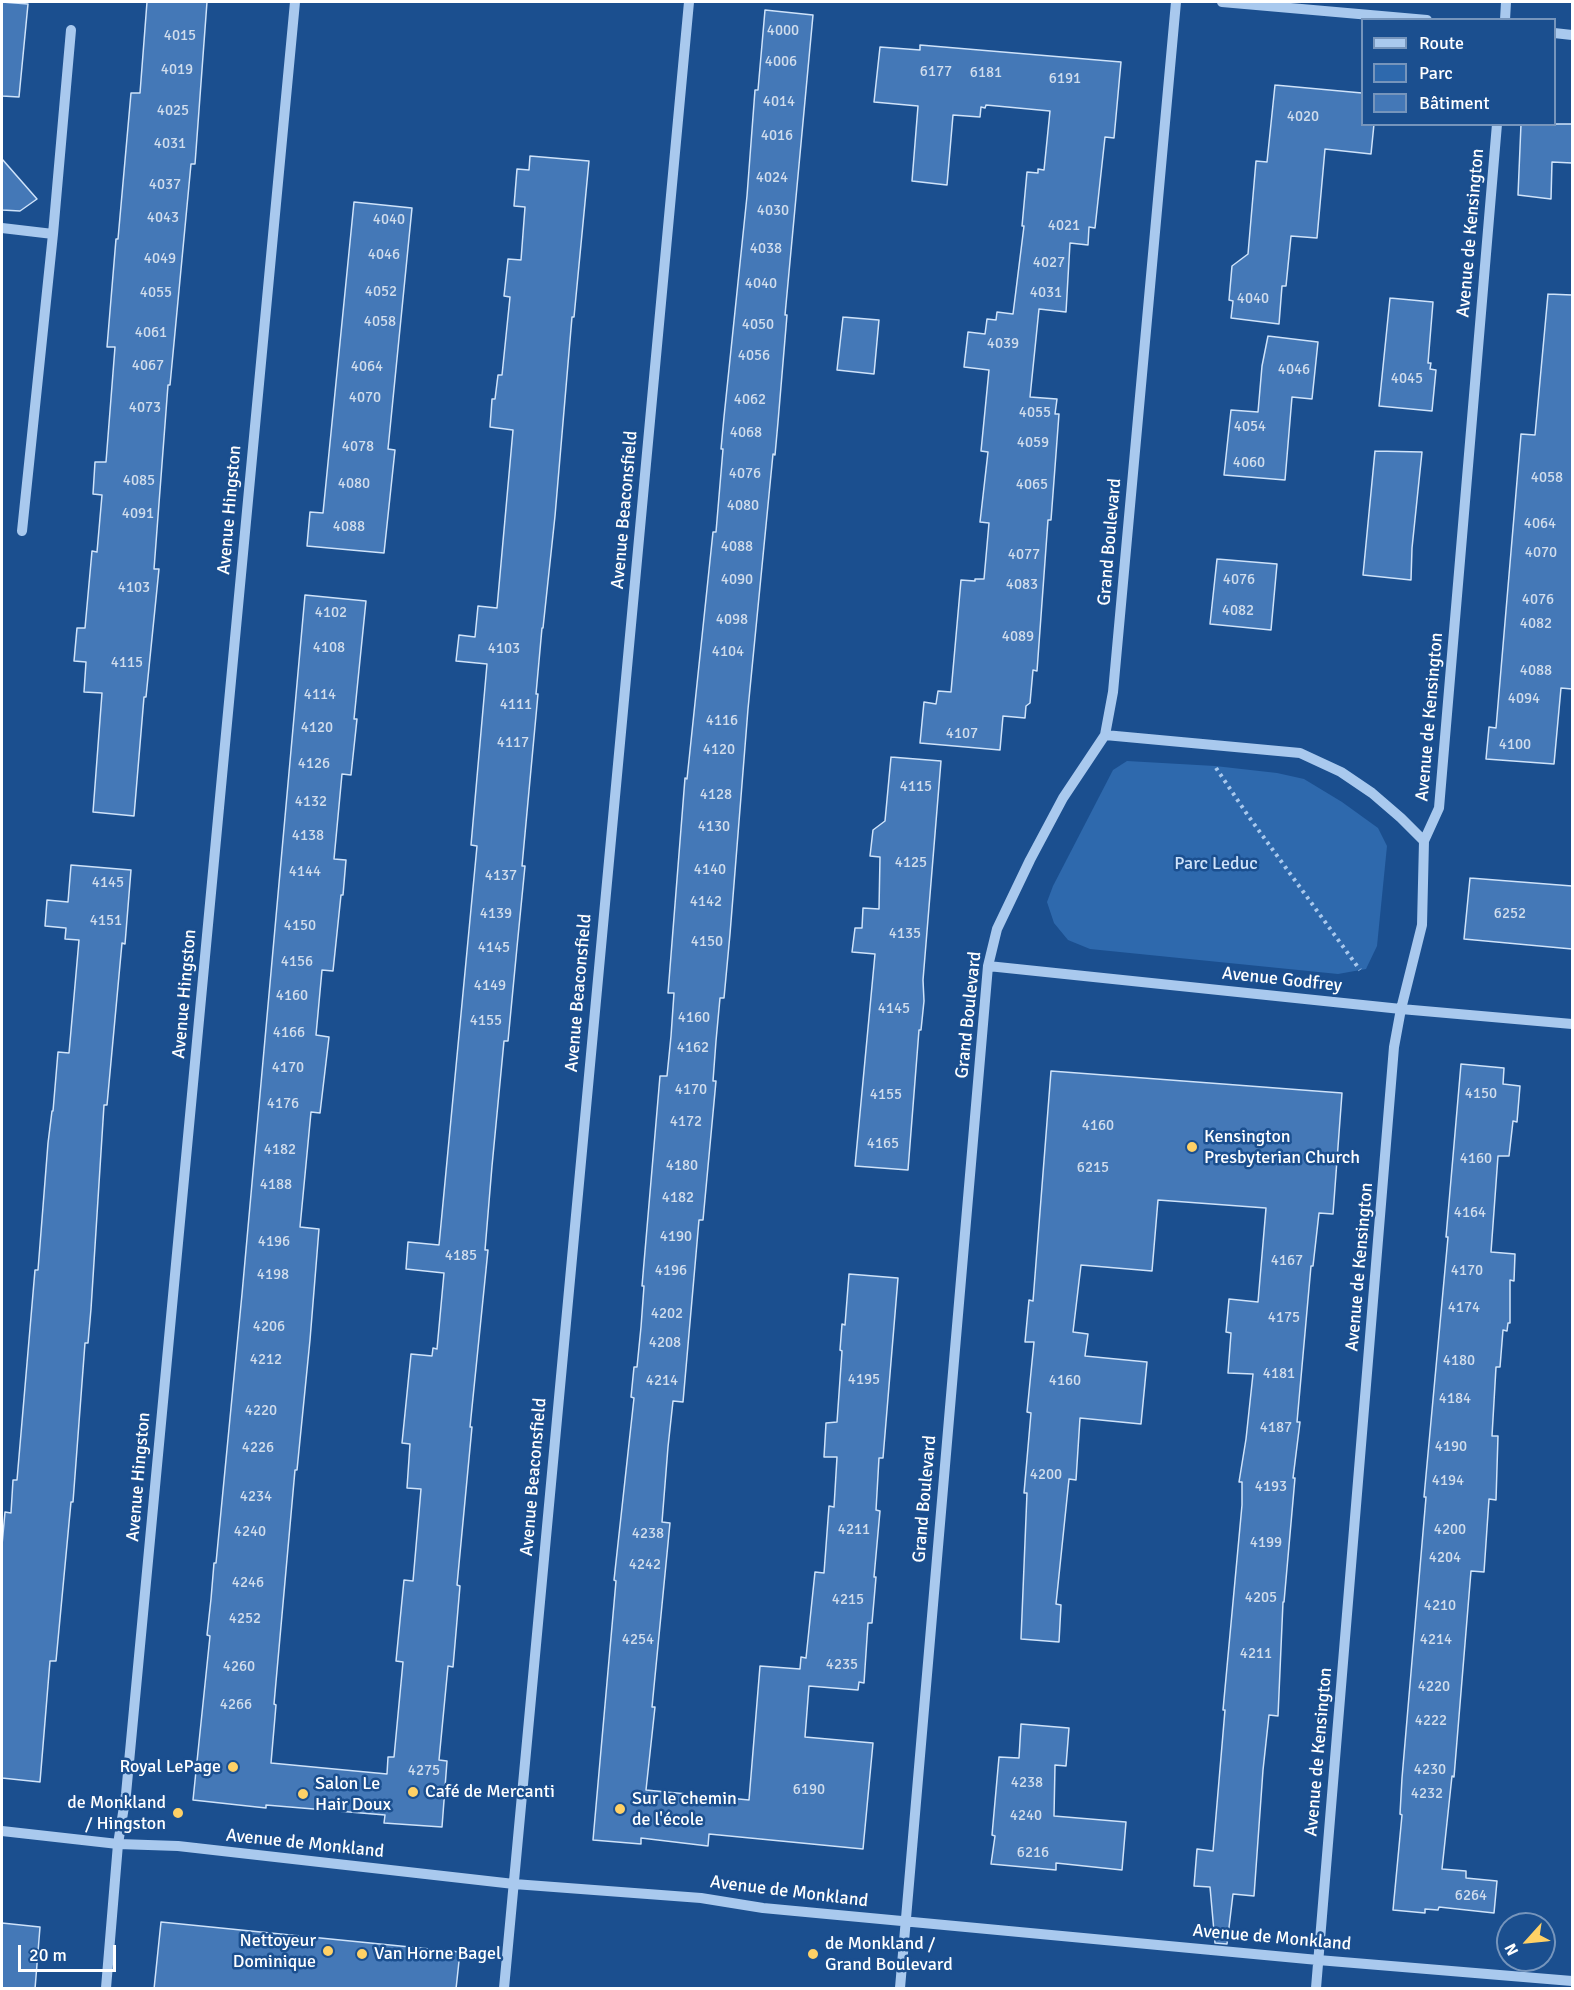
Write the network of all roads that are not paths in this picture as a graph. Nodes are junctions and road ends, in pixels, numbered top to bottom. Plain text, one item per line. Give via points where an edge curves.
1 (295, 2) edge
2 (689, 2) edge
3 (1176, 2) edge
4 (1222, 2) edge
5 (1506, 2) edge
6 (1403, 18) edge
7 (1505, 18) edge
8 (72, 30) dead end
9 (1556, 33) edge
10 (1572, 35) edge
11 (1497, 126) edge
12 (2, 228) edge
13 (52, 234) junction
14 (22, 531) dead end
15 (1105, 735) junction
16 (1424, 841) junction
17 (988, 966) junction
18 (1401, 1009) junction
19 (1572, 1024) edge
20 (2, 1831) edge
21 (118, 1844) junction
22 (514, 1884) junction
23 (905, 1921) junction
24 (1318, 1960) junction
25 (1572, 1981) edge
26 (106, 1989) edge
27 (504, 1989) edge
28 (900, 1989) edge
29 (1316, 1989) edge

1 - 21 street, Avenue Hingston via 127,1782
2 - 22 street, Avenue Beaconsfield
3 - 15 street, Grand Boulevard via 1113,692
4 - 6 street
5 - 7 street
8 - 13 street
9 - 10 street
11 - 16 street, Avenue de Kensington via 1439,808
12 - 13 street
13 - 14 street
15 - 16 street via 1300,753 1341,772 1372,793
15 - 17 street, Grand Boulevard via 1063,798 1030,860 997,929
16 - 18 street, Avenue de Kensington via 1422,925
17 - 18 street, Avenue Godfrey
17 - 23 street, Grand Boulevard
18 - 19 street, Avenue Godfrey
18 - 24 street, Avenue de Kensington via 1393,1059
20 - 21 street, Avenue de Monkland
21 - 22 street, Avenue de Monkland via 178,1846
21 - 26 street, Avenue Hingston
22 - 23 street, Avenue de Monkland via 700,1898
22 - 27 street, Avenue Beaconsfield
23 - 24 street, Avenue de Monkland
23 - 28 street, Grand Boulevard
24 - 25 street, Avenue de Monkland
24 - 29 street, Avenue de Kensington

